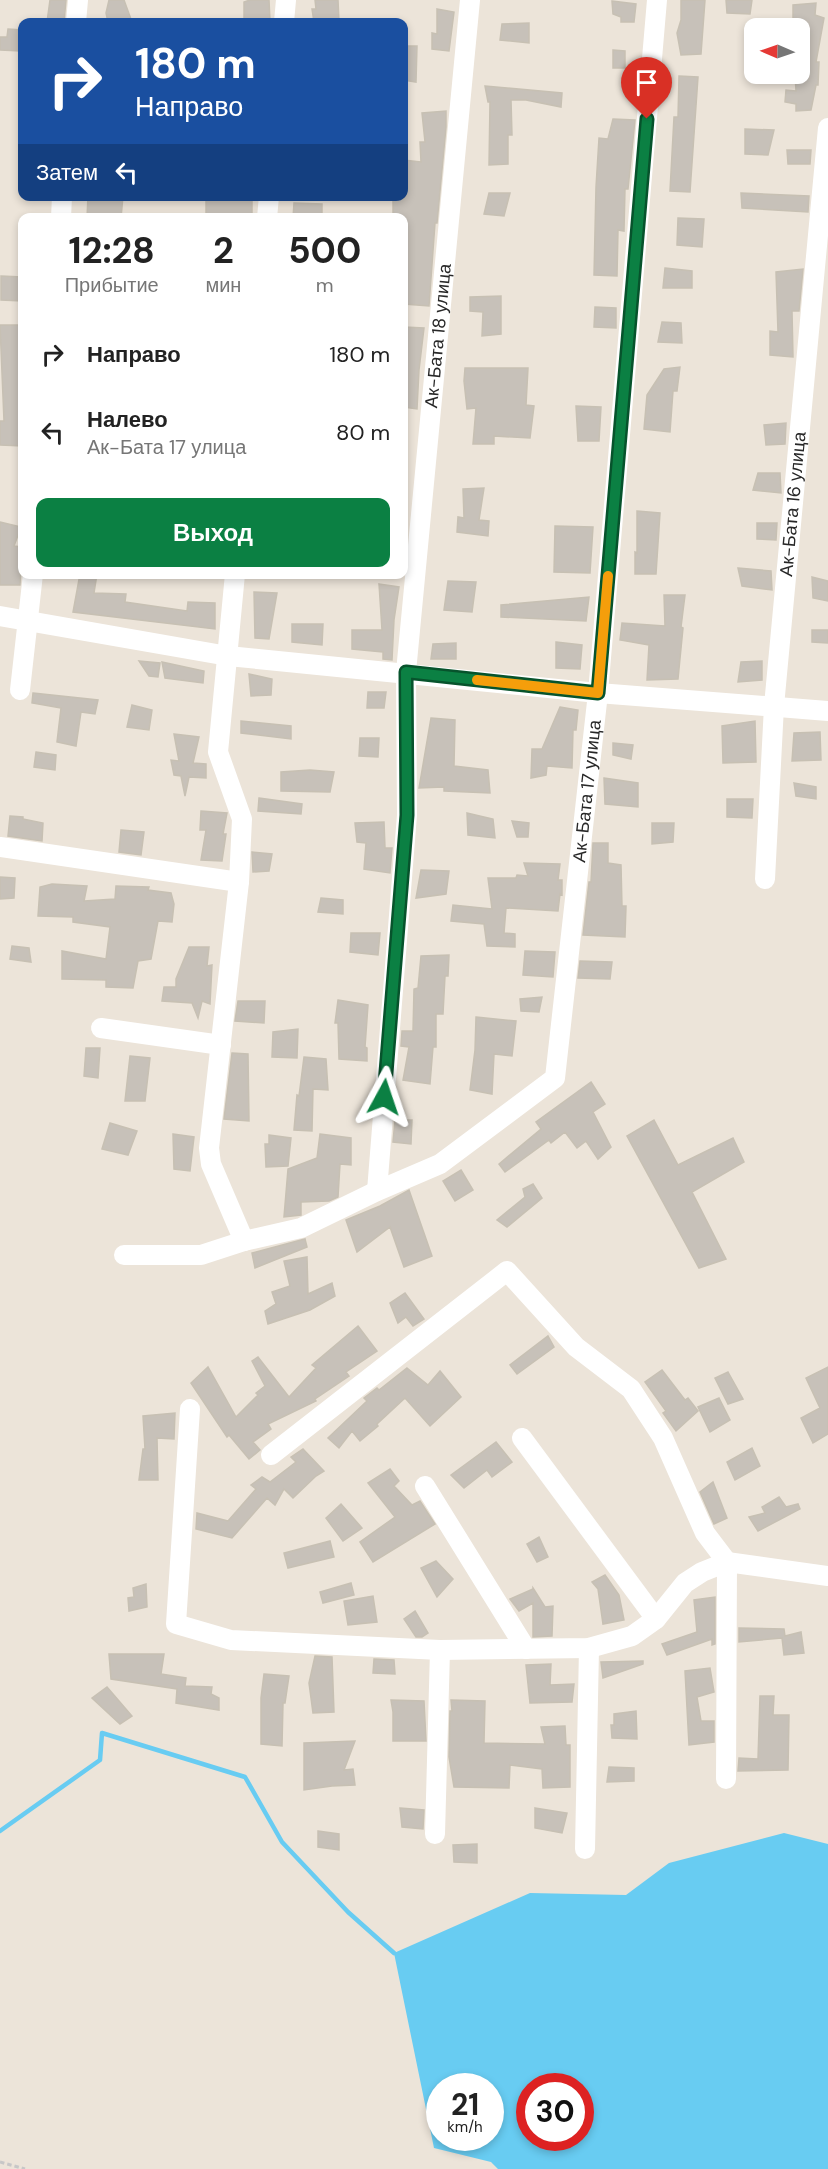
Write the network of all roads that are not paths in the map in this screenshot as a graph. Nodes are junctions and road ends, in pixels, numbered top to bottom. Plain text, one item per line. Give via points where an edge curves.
1 (78, 0) edge
2 (286, 0) edge
3 (470, 0) edge
4 (657, 0) edge
5 (76, 18) edge
6 (284, 18) edge
7 (828, 128) edge
8 (33, 579) edge
9 (235, 579) edge
10 (0, 616) edge
11 (29, 621) junction
12 (228, 656) junction
13 (406, 672) junction
14 (20, 690) dead end
15 (598, 693) junction
16 (774, 706) junction
17 (828, 711) edge
18 (0, 847) edge
19 (765, 879) dead end
20 (239, 882) junction
21 (101, 1028) dead end
22 (221, 1045) junction
23 (376, 1191) junction
24 (244, 1241) junction
25 (124, 1255) dead end
26 (190, 1409) dead end
27 (522, 1438) dead end
28 (271, 1455) dead end
29 (425, 1486) dead end
30 (727, 1562) junction
31 (828, 1576) edge
32 (656, 1619) junction
33 (589, 1648) junction
34 (526, 1649) junction
35 (440, 1650) junction
36 (726, 1779) dead end
37 (435, 1834) dead end
38 (585, 1849) dead end

1 - 5 street
2 - 6 street
3 - 13 street, Ак-Бата 18 улица
4 - 15 street, Ак-Бата 17 улица
7 - 16 street, Ак-Бата 16 улица
8 - 11 street
9 - 12 street
10 - 11 street
11 - 12 street
11 - 14 street
12 - 13 street
12 - 20 street via 218,752 242,819
13 - 15 street
13 - 23 street, Ак-Бата 18 улица via 407,815
15 - 16 street
15 - 23 street, Ак-Бата 17 улица via 555,1078 440,1164
16 - 17 street
16 - 19 street, Ак-Бата 16 улица
18 - 20 street
20 - 22 street
21 - 22 street
22 - 24 street via 209,1148 211,1164
23 - 24 street via 301,1228
24 - 25 street via 201,1255
26 - 35 street via 176,1624 231,1640
27 - 32 street
28 - 30 street via 507,1271 576,1347 631,1389 663,1438 705,1533
29 - 34 street
30 - 31 street
30 - 32 street via 685,1583
30 - 36 street
32 - 33 street via 632,1636
33 - 34 street
33 - 38 street
34 - 35 street
35 - 37 street

